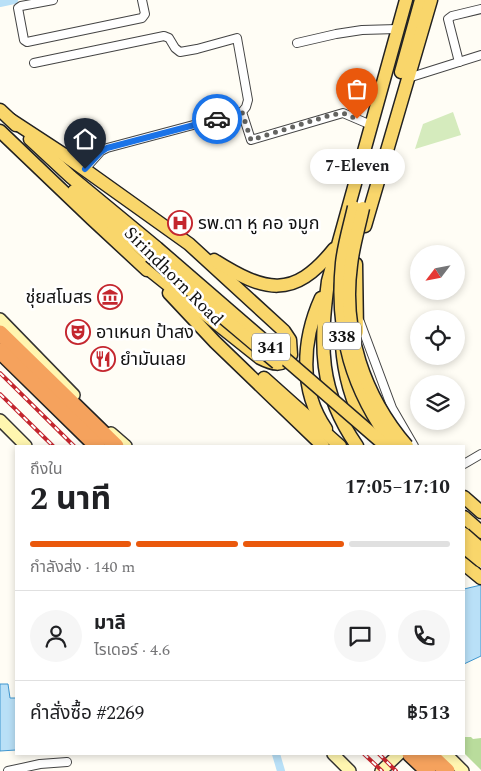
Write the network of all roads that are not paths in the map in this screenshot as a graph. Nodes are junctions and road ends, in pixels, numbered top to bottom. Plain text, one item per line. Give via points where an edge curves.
1 (53, 0) edge
2 (142, 0) edge
3 (406, 0) edge
4 (412, 0) edge
5 (421, 0) edge
6 (431, 0) edge
7 (481, 9) edge
8 (397, 29) junction
9 (297, 44) dead end
10 (481, 55) edge
11 (459, 62) junction
12 (34, 63) dead end
13 (408, 78) junction
14 (0, 110) edge
15 (242, 112) junction
16 (11, 120) junction
17 (371, 125) junction
18 (0, 131) edge
19 (13, 142) junction
20 (85, 169) junction
21 (189, 244) junction
22 (338, 245) junction
23 (150, 256) junction
24 (356, 258) junction
25 (328, 281) junction
26 (356, 312) junction
27 (0, 319) edge
28 (0, 333) edge
29 (0, 351) edge
30 (93, 415) junction
31 (0, 420) edge
32 (25, 445) edge
33 (96, 445) edge
34 (115, 445) edge
35 (125, 445) edge
36 (131, 445) edge
37 (322, 445) edge
38 (338, 445) edge
39 (356, 445) edge
40 (376, 445) edge
41 (376, 445) edge
42 (385, 445) edge
43 (385, 445) edge
44 (393, 445) edge
45 (406, 445) edge
46 (413, 445) edge
47 (481, 454) edge
48 (465, 463) edge
49 (465, 494) edge
50 (465, 499) edge
51 (481, 508) edge
52 (465, 512) edge
53 (481, 512) edge
54 (465, 518) edge
55 (481, 525) edge
56 (481, 532) edge
57 (465, 535) edge
58 (481, 544) edge
59 (465, 547) edge
60 (481, 549) edge
61 (465, 554) edge
62 (481, 561) edge
63 (465, 565) edge
64 (481, 578) edge
65 (334, 755) edge
66 (398, 755) edge
67 (404, 755) edge
68 (411, 755) edge
69 (423, 755) edge
70 (430, 755) edge
71 (438, 755) edge
72 (447, 755) edge
73 (68, 762) dead end
74 (8, 771) edge
75 (350, 771) edge
76 (382, 771) edge
77 (388, 771) edge
78 (428, 771) edge
79 (440, 771) edge
80 (447, 771) edge
81 (454, 771) edge
82 (463, 771) edge

1 - 2 street via 18,8 24,40 27,42 142,18 145,14
3 - 8 main road
4 - 44 main road, bridge via 354,207 340,285 341,323 352,371 369,409
5 - 45 main road, bridge via 363,208 350,280 352,328 363,373 378,406
6 - 13 main road
7 - 11 street via 448,19
8 - 9 street via 362,30
8 - 17 main road
10 - 11 street
11 - 13 street
12 - 15 street via 164,36 170,38 174,48 180,52 237,38 248,100
13 - 24 main road, 338
14 - 16 main road, Sirindhorn Road
15 - 17 street via 251,140 343,113
15 - 20 street via 107,148
16 - 20 main road
16 - 23 main road, Sirindhorn Road / 341 via 103,204
17 - 22 main road, 338
18 - 19 main road, Sirindhorn Road
19 - 23 main road
19 - 23 main road, Sirindhorn Road / 341 via 92,219
20 - 21 main road
21 - 22 main road via 244,278 276,286 292,284 312,274
21 - 23 main road via 284,331 292,350 287,361 278,365 260,358
22 - 25 main road, 338
23 - 37 main road, Sirindhorn Road / 341 via 215,342
23 - 38 main road
23 - 40 main road, bridge
23 - 42 main road, Sirindhorn Road / 341, bridge
24 - 26 main road
24 - 41 main road, 338, bridge via 342,335 344,364 358,414
25 - 38 main road via 312,322 306,372 308,392 314,407
25 - 39 main road, 338 via 323,321 325,372 334,403
26 - 43 main road via 358,368 366,412
26 - 46 street via 392,408
27 - 30 main road
28 - 34 highway
29 - 33 highway
30 - 35 main road
30 - 36 main road
31 - 32 main road
47 - 48 street
49 - 51 street
50 - 53 main road
52 - 55 main road
54 - 56 main road
57 - 60 main road, bridge
58 - 61 street via 470,554
59 - 62 main road, bridge
63 - 64 main road
65 - 75 main road
66 - 76 main road
67 - 77 main road
68 - 78 highway
69 - 79 main road
70 - 80 highway
71 - 81 main road
72 - 82 main road
73 - 74 street

